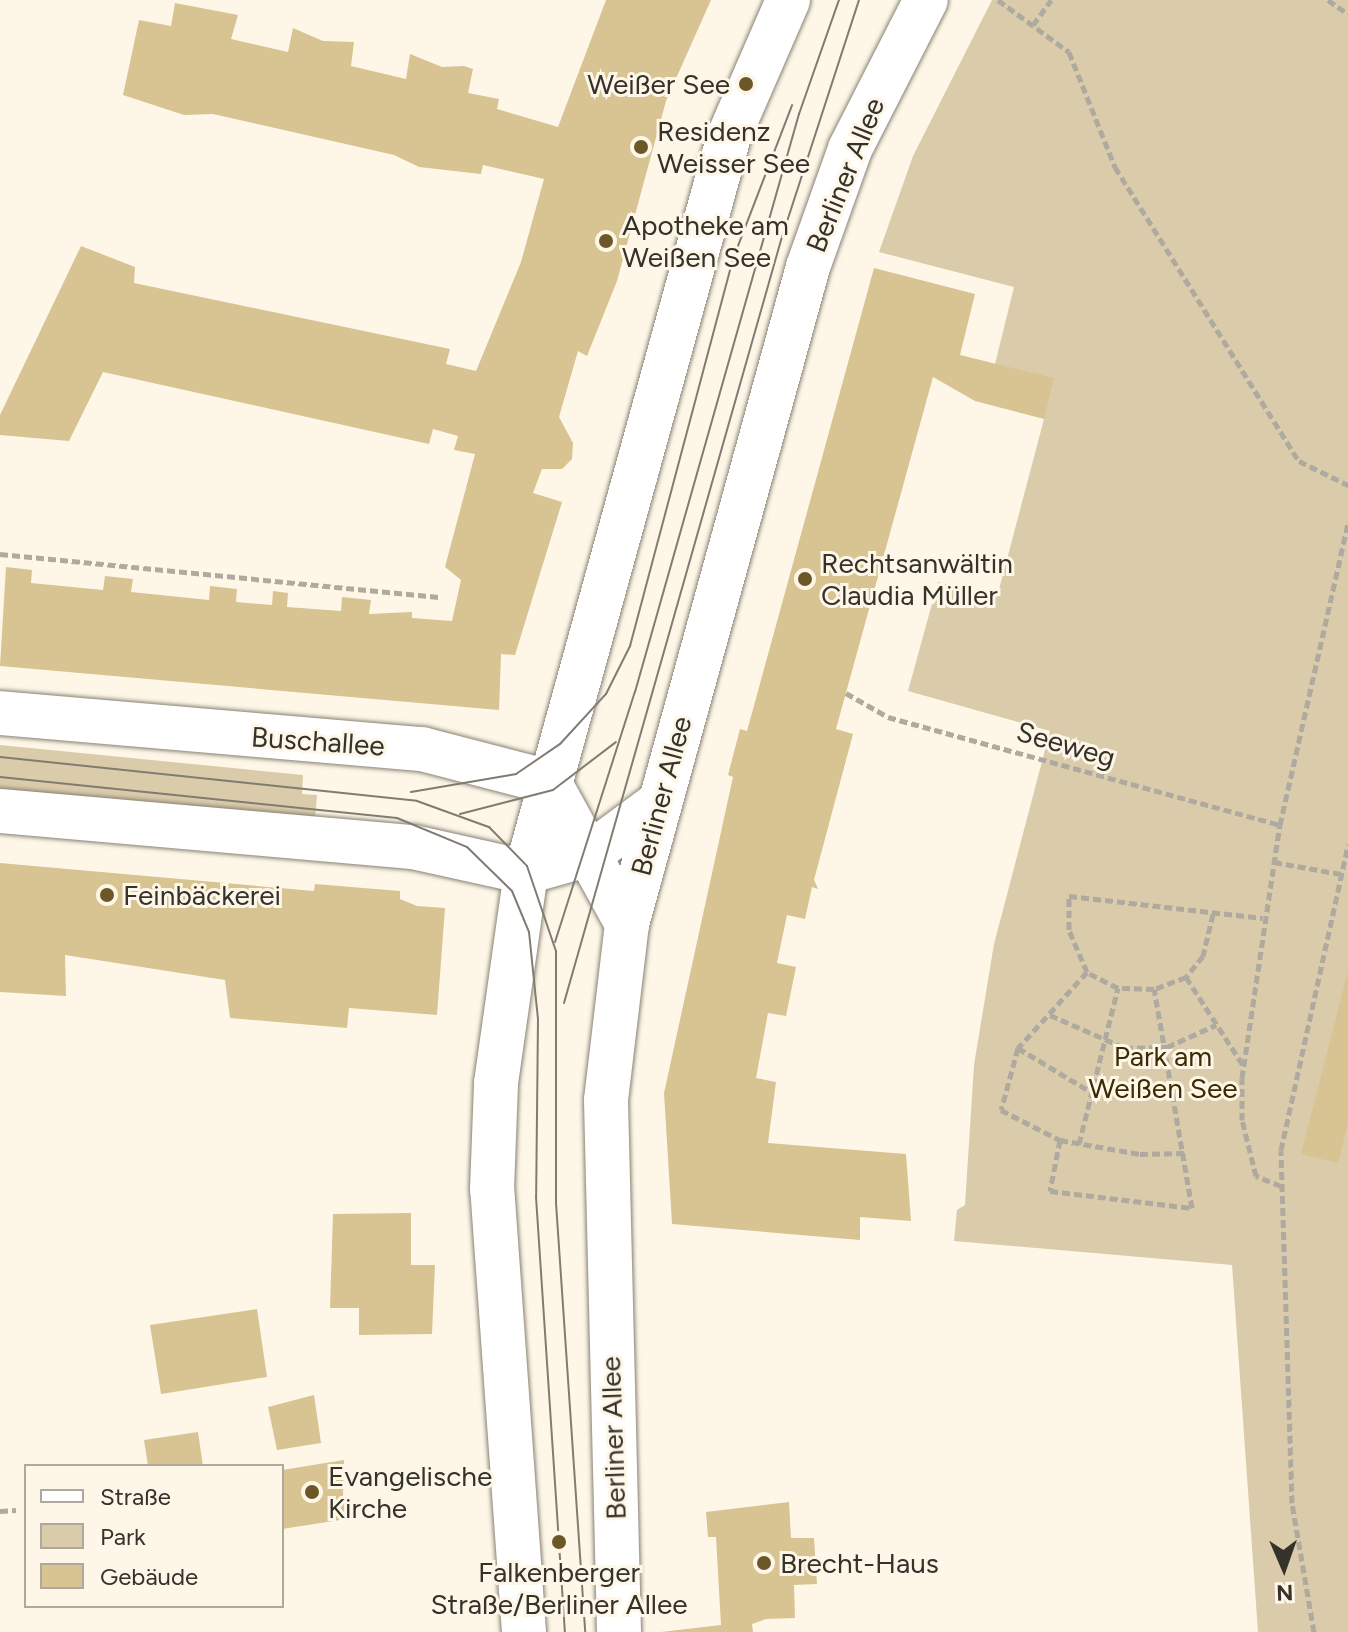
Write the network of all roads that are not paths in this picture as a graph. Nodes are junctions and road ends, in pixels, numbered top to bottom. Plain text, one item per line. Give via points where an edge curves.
1 (788, 0) edge
2 (926, 0) edge
3 (0, 713) edge
4 (549, 782) junction
5 (660, 802) junction
6 (0, 811) edge
7 (590, 854) junction
8 (526, 872) junction
9 (627, 924) junction
10 (524, 1632) edge
11 (619, 1632) edge

1 - 4 main road via 729,136
2 - 5 main road, Berliner Allee via 850,149 808,267
3 - 4 main road, Buschallee via 422,749
4 - 7 main road
4 - 8 main road
5 - 7 main road
5 - 9 main road, Berliner Allee
6 - 8 main road via 413,847
7 - 8 main road
7 - 9 main road
8 - 10 main road via 496,1083 492,1189
9 - 11 main road, Berliner Allee via 606,1131

